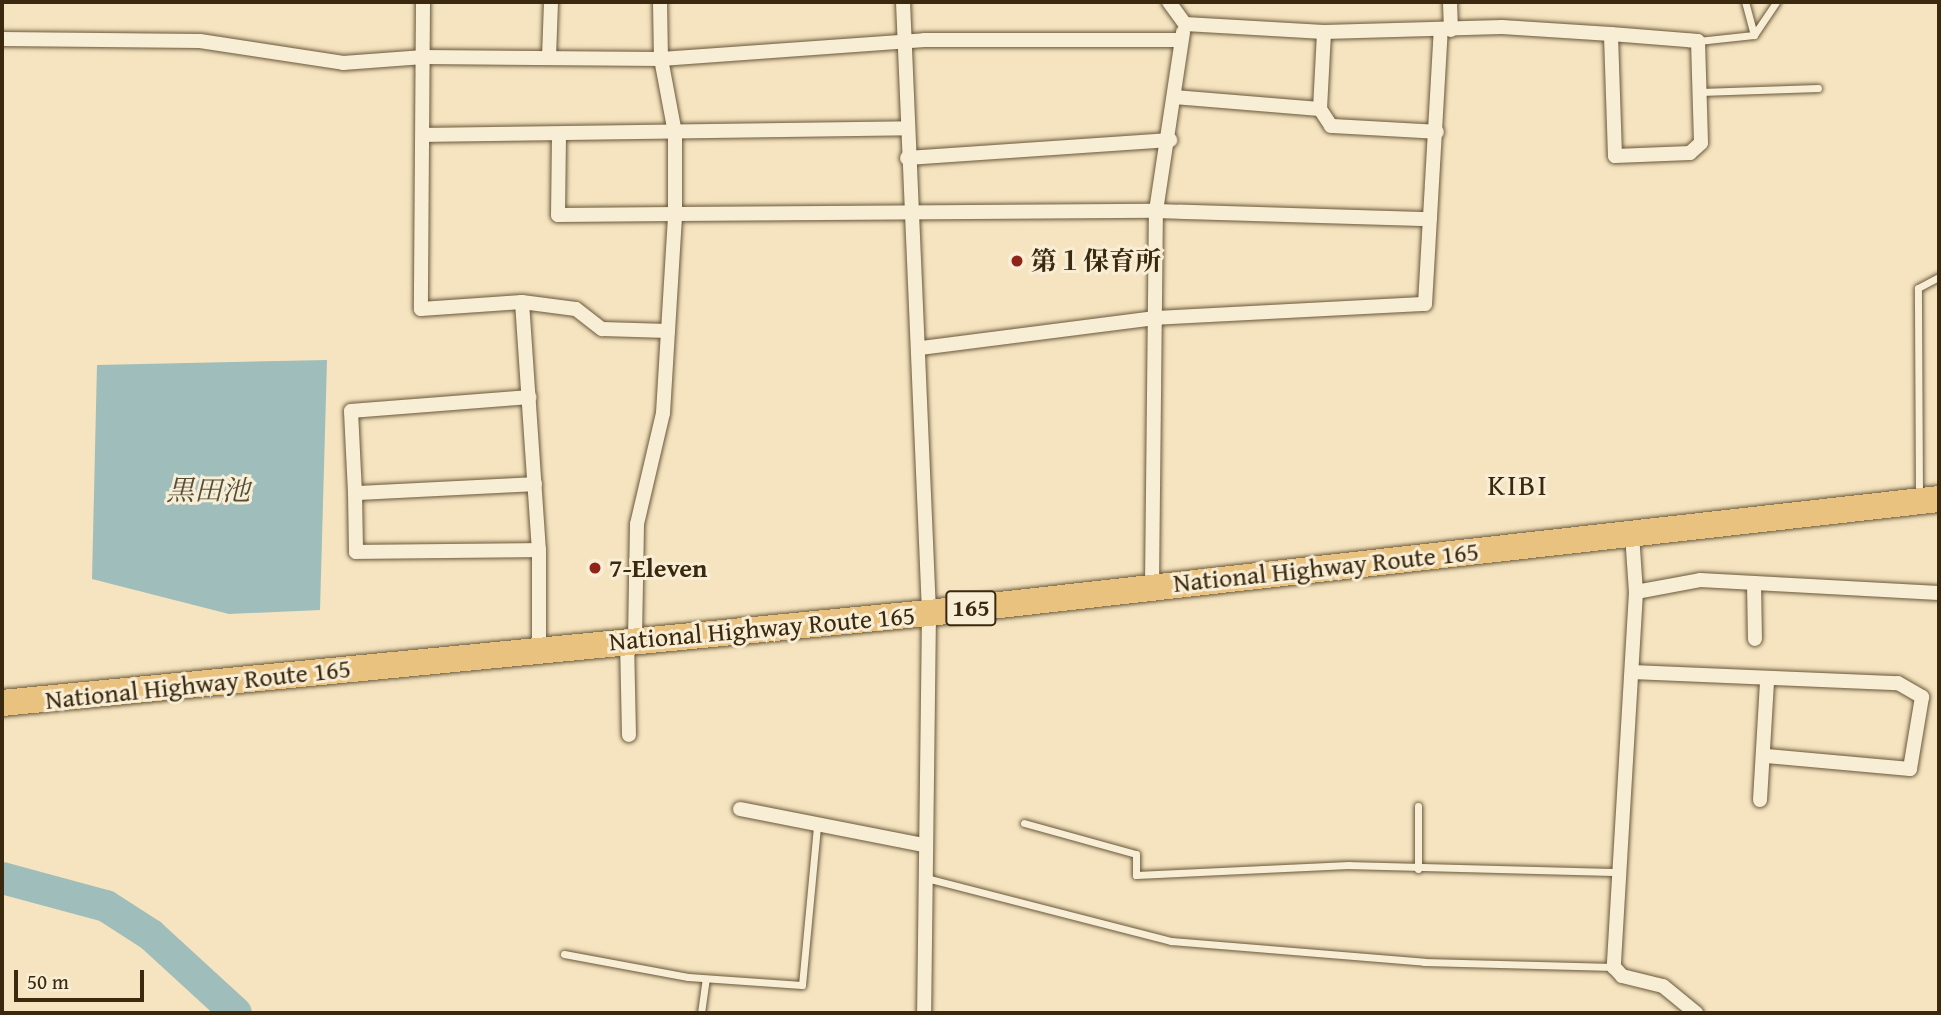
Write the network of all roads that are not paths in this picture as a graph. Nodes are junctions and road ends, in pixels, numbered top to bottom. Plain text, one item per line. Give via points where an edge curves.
1 (423, 2) edge
2 (551, 2) edge
3 (660, 2) edge
4 (903, 2) edge
5 (1169, 2) edge
6 (1450, 2) edge
7 (1745, 2) edge
8 (1776, 2) edge
9 (1185, 24) junction
10 (1446, 30) junction
11 (1324, 32) junction
12 (1611, 34) junction
13 (1754, 35) junction
14 (2, 39) edge
15 (1180, 40) junction
16 (901, 41) junction
17 (1698, 41) junction
18 (424, 57) junction
19 (550, 57) junction
20 (661, 59) junction
21 (1818, 89) dead end
22 (1699, 93) junction
23 (1174, 97) junction
24 (1320, 109) junction
25 (905, 128) junction
26 (1437, 132) junction
27 (676, 133) junction
28 (426, 135) junction
29 (559, 135) junction
30 (1170, 140) junction
31 (907, 158) junction
32 (1156, 211) junction
33 (675, 214) junction
34 (911, 217) junction
35 (1430, 219) junction
36 (1939, 276) edge
37 (522, 302) junction
38 (1154, 318) junction
39 (668, 331) junction
40 (921, 348) junction
41 (529, 397) junction
42 (535, 484) junction
43 (355, 493) junction
44 (1929, 500) edge
45 (1632, 534) junction
46 (539, 550) junction
47 (1754, 583) junction
48 (1152, 586) junction
49 (1636, 592) junction
50 (1939, 593) edge
51 (929, 613) junction
52 (631, 639) junction
53 (1755, 639) dead end
54 (539, 649) junction
55 (1632, 672) junction
56 (1767, 681) junction
57 (2, 703) edge
58 (629, 736) dead end
59 (1767, 756) junction
60 (1760, 800) dead end
61 (1418, 806) dead end
62 (740, 809) dead end
63 (1024, 823) dead end
64 (817, 825) junction
65 (923, 845) junction
66 (1418, 869) junction
67 (1619, 872) junction
68 (925, 877) junction
69 (564, 954) dead end
70 (1614, 967) junction
71 (706, 979) junction
72 (701, 1013) edge
73 (924, 1013) edge
74 (1696, 1013) edge

1 - 18 street
2 - 19 street
3 - 20 street
4 - 16 street
5 - 9 street
6 - 10 street
7 - 13 lane
8 - 13 lane
9 - 11 street
9 - 15 street
10 - 11 street
10 - 12 street
10 - 26 street
11 - 24 street
12 - 17 street
12 - 22 street via 1615,156 1690,153 1701,144
13 - 17 lane
14 - 18 street via 200,41 342,63
15 - 16 street
15 - 23 street
16 - 20 street
16 - 25 street
17 - 22 street
18 - 19 street
18 - 28 street
19 - 20 street
20 - 27 street
21 - 22 lane
23 - 24 street
23 - 30 street
24 - 26 street via 1331,126
25 - 27 street
25 - 31 street
26 - 35 street
27 - 29 street
27 - 33 street
28 - 29 street
28 - 37 street via 421,309
29 - 33 street via 558,215
30 - 31 street
30 - 32 street
31 - 34 street
32 - 34 street
32 - 35 street
32 - 38 street
33 - 34 street
33 - 39 street
34 - 40 street
35 - 38 street via 1425,304
36 - 44 lane via 1919,288
37 - 39 street via 576,309 602,329
37 - 41 street
38 - 40 street
38 - 48 street
39 - 52 street via 656,462 637,524
40 - 51 street
41 - 42 street
41 - 43 street via 351,411
42 - 43 street
42 - 46 street
43 - 46 street via 356,552
44 - 45 highway, National Highway Route 165 / 165
45 - 48 highway, National Highway Route 165 / 165
45 - 49 street
46 - 54 street
47 - 49 street via 1700,580
47 - 50 street
47 - 53 street
48 - 51 highway, National Highway Route 165 / 165
49 - 55 street
51 - 52 highway, National Highway Route 165 / 165
51 - 65 street
52 - 54 highway, National Highway Route 165 / 165
52 - 58 street
54 - 57 highway, National Highway Route 165 / 165
55 - 56 street
55 - 67 street
56 - 59 street
56 - 59 street via 1898,683 1922,697 1910,769
59 - 60 street
61 - 66 lane
62 - 64 street
63 - 66 lane via 1136,855 1136,875 1349,865
64 - 65 street
64 - 71 lane via 802,985
65 - 68 street
66 - 67 lane
67 - 70 street
68 - 70 lane via 1171,941 1424,962
68 - 73 street
69 - 71 lane
70 - 74 street via 1622,976 1663,986
71 - 72 lane

